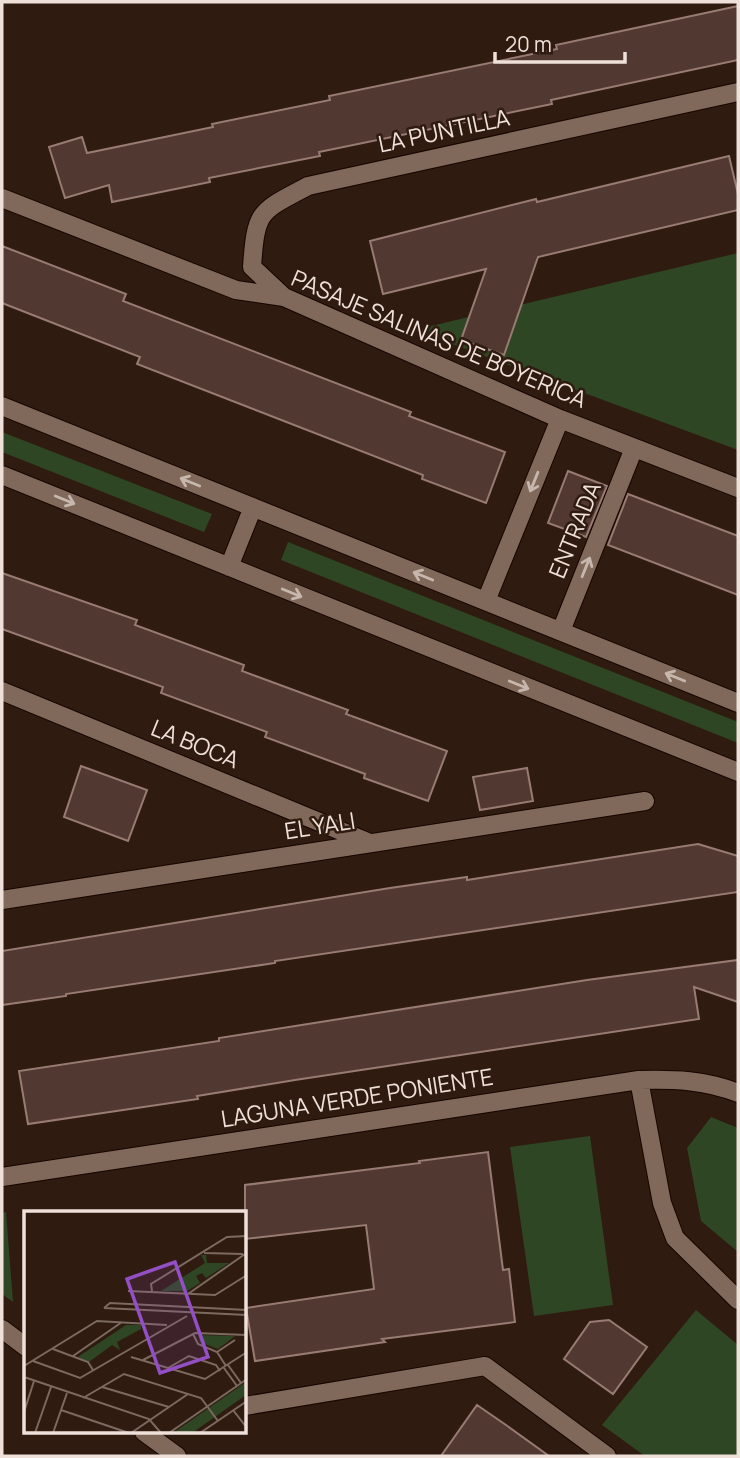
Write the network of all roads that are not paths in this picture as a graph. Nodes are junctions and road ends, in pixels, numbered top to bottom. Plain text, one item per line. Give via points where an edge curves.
1 (738, 92) edge
2 (2, 198) edge
3 (285, 297) junction
4 (2, 406) edge
5 (560, 419) junction
6 (635, 447) junction
7 (2, 474) edge
8 (738, 488) edge
9 (253, 507) junction
10 (229, 567) junction
11 (486, 601) junction
12 (561, 631) junction
13 (2, 691) edge
14 (738, 703) edge
15 (738, 772) edge
16 (645, 802) dead end
17 (370, 843) junction
18 (2, 900) edge
19 (639, 1080) junction
20 (738, 1093) edge
21 (2, 1177) edge
22 (738, 1300) edge
23 (2, 1329) edge
24 (24, 1346) edge
25 (247, 1406) edge
26 (147, 1434) edge
27 (177, 1456) edge
28 (607, 1456) edge

1 - 3 street, LA PUNTILLA via 308,186 271,206 255,231 253,267
2 - 3 street, PASAJE SALINAS DE BOYERICA via 236,290
3 - 5 street, PASAJE SALINAS DE BOYERICA
9 -> 4 street
5 - 6 street, PASAJE SALINAS DE BOYERICA
5 -> 11 street
6 - 8 street, PASAJE SALINAS DE BOYERICA
12 -> 6 street, ENTRADA
7 -> 10 street
9 - 10 street
11 -> 9 street
10 -> 15 street
11 - 12 street
14 -> 12 street
13 - 17 street, LA BOCA
16 - 17 street, EL YALI
17 - 18 street, EL YALI
19 - 20 street, LAGUNA VERDE PONIENTE via 681,1079
19 - 21 street, LAGUNA VERDE PONIENTE
19 - 22 street via 662,1203 676,1238
23 - 24 street
25 - 28 street via 485,1366
26 - 27 street

